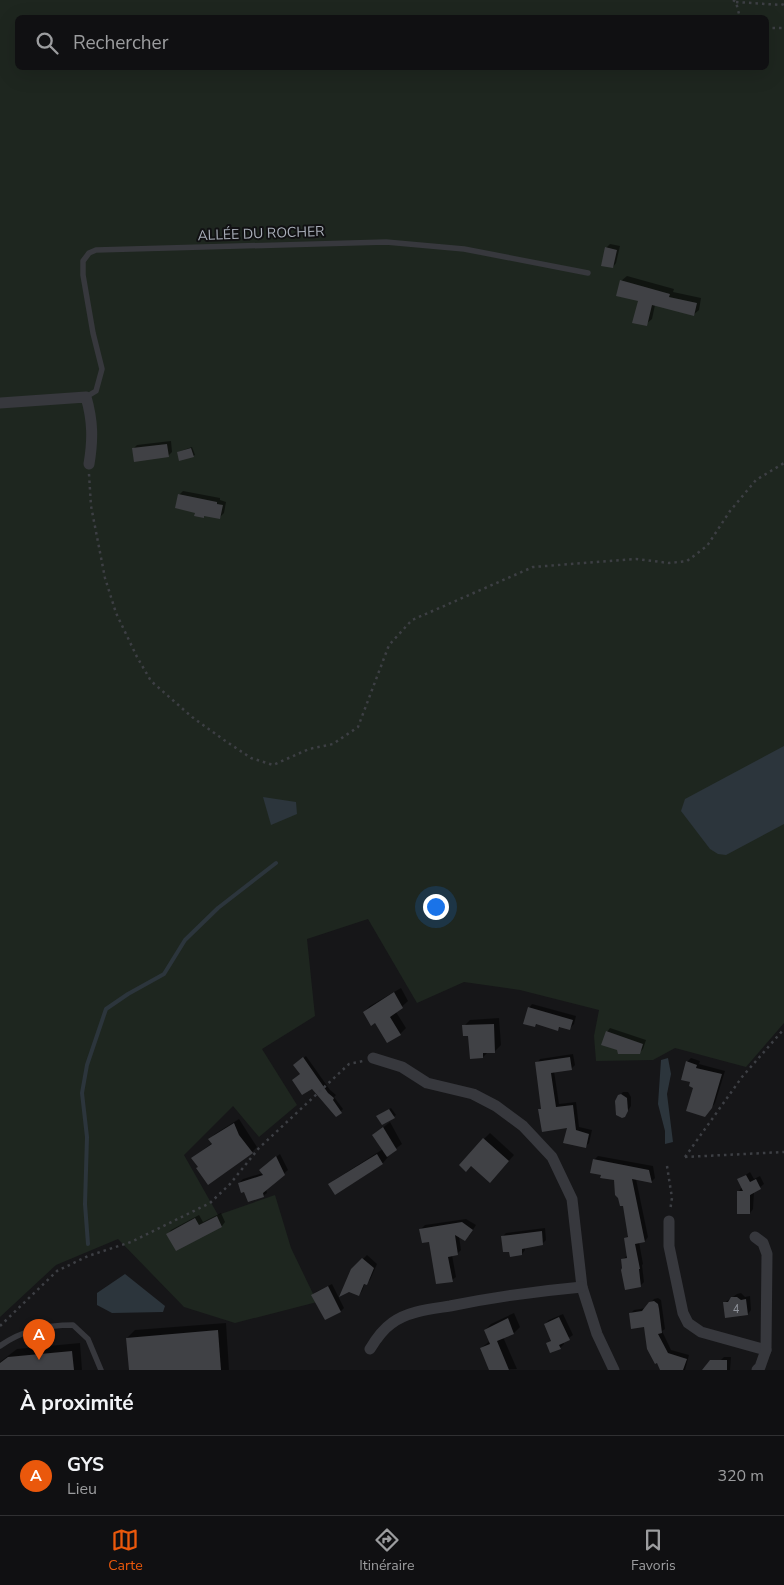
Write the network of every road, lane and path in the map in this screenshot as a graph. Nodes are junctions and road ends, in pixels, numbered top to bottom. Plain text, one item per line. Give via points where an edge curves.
1 (735, 1) edge
2 (784, 4) edge
3 (739, 15) edge
4 (769, 28) edge
5 (784, 28) edge
6 (588, 273) dead end
7 (86, 397) junction
8 (0, 403) edge
9 (784, 463) edge
10 (89, 464) joint
11 (784, 1029) edge
12 (373, 1058) joint
13 (784, 1152) edge
14 (667, 1166) dead end
15 (669, 1221) joint
16 (755, 1237) dead end
17 (582, 1287) junction
18 (0, 1326) edge
19 (0, 1346) edge
20 (370, 1349) dead end
21 (766, 1350) junction
22 (101, 1370) edge
23 (614, 1370) edge
24 (757, 1370) edge

1 - 2 path
1 - 3 path
4 - 5 path
6 - 7 lane, ALLÉE DU ROCHER via 464,249 386,242 96,250 83,261 83,275 102,369 96,391
7 - 8 street
7 - 10 street via 92,417
9 - 10 path via 756,480 706,546 687,561 669,563 636,559 533,567 412,620 389,645 358,727 333,744 309,749 273,765 251,758 224,740 151,681 116,613 105,578 91,506
11 - 13 path via 742,1077 685,1157
12 - 17 street via 402,1067 427,1083 473,1094 496,1106 523,1126 552,1157 572,1199
12 - 18 path via 350,1064 258,1148 230,1184 210,1203 131,1242 56,1271
14 - 15 path via 672,1198
15 - 21 street via 669,1246 688,1323 701,1332
16 - 21 street via 763,1243 768,1254
17 - 20 street via 510,1294 416,1312 393,1322 379,1334
17 - 23 street via 597,1334
19 - 22 lane via 12,1338 50,1325 73,1325 88,1339
21 - 24 street

